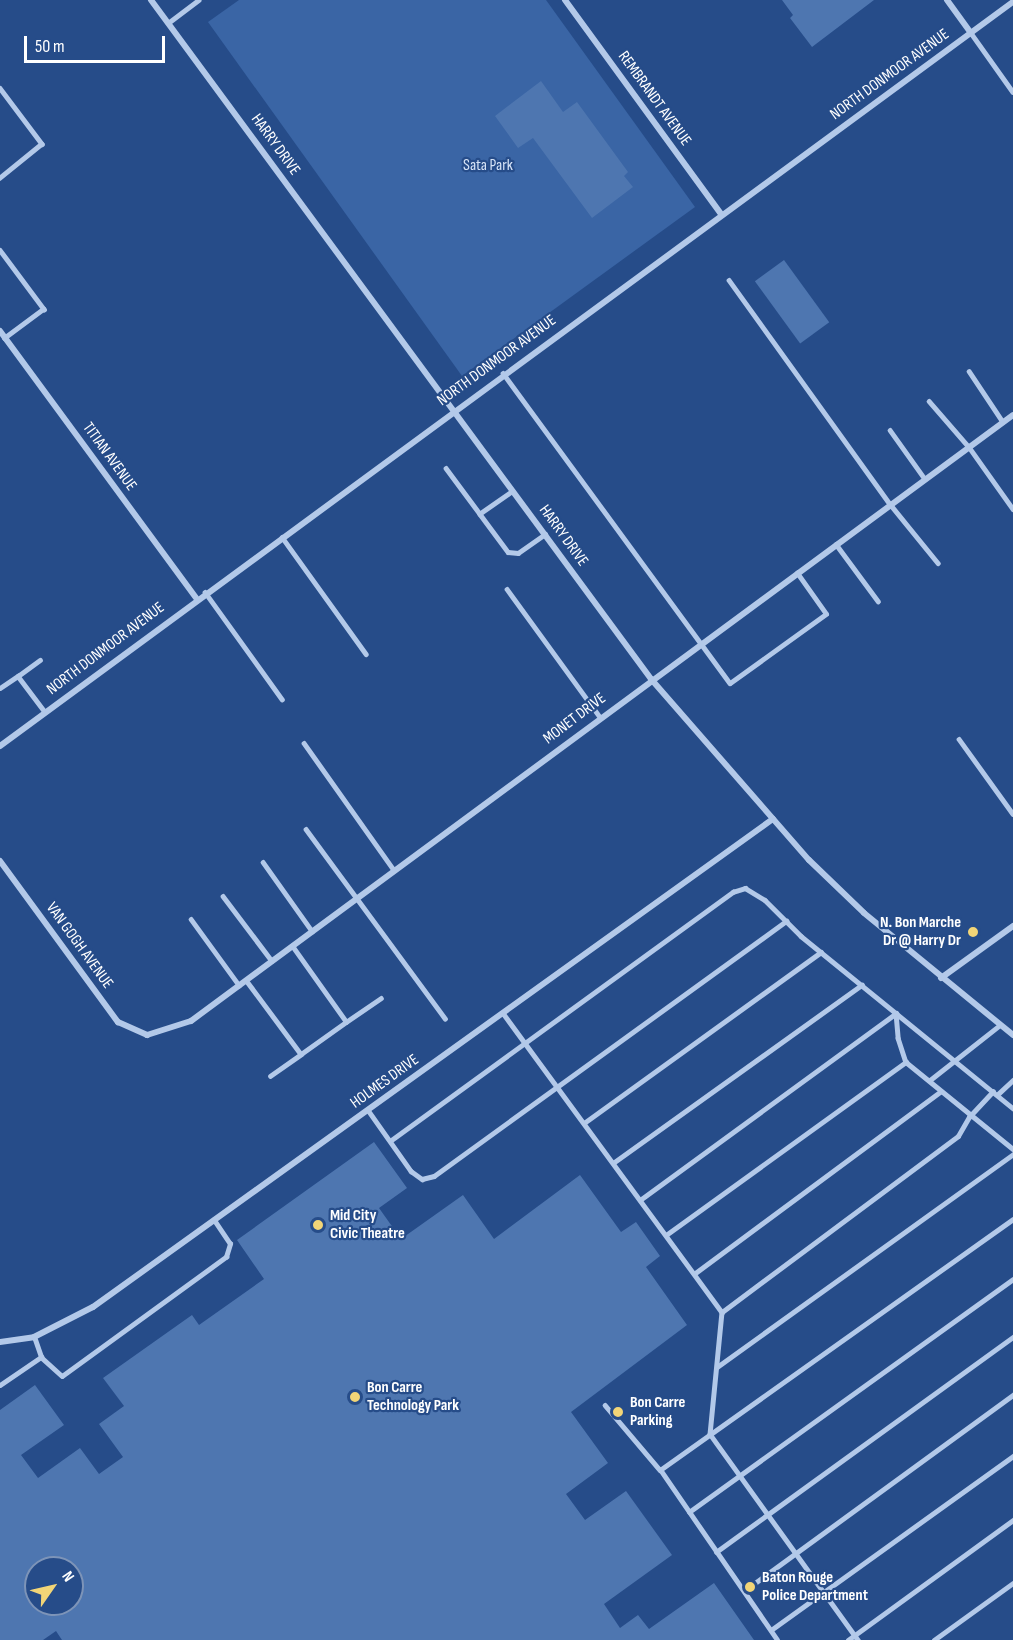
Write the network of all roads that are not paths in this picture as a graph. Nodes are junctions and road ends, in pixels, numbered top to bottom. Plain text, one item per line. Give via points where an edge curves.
1 (151, 0) edge
2 (198, 0) edge
3 (565, 0) edge
4 (947, 0) edge
5 (1013, 2) edge
6 (168, 23) junction
7 (971, 33) junction
8 (0, 88) edge
9 (1013, 92) edge
10 (0, 178) edge
11 (721, 214) junction
12 (0, 250) edge
13 (729, 280) dead end
14 (0, 331) edge
15 (5, 338) junction
16 (969, 371) dead end
17 (503, 373) junction
18 (929, 402) dead end
19 (454, 410) junction
20 (1013, 415) edge
21 (1003, 422) junction
22 (890, 430) dead end
23 (969, 447) junction
24 (446, 468) dead end
25 (925, 479) junction
26 (513, 491) junction
27 (890, 504) junction
28 (1013, 509) edge
29 (480, 514) junction
30 (545, 534) junction
31 (281, 536) junction
32 (836, 544) junction
33 (938, 563) dead end
34 (797, 573) junction
35 (507, 589) dead end
36 (205, 592) junction
37 (196, 598) junction
38 (878, 601) dead end
39 (700, 644) junction
40 (366, 654) dead end
41 (39, 660) dead end
42 (18, 676) junction
43 (651, 679) junction
44 (0, 688) edge
45 (282, 699) dead end
46 (45, 712) junction
47 (600, 717) junction
48 (959, 739) dead end
49 (304, 743) dead end
50 (0, 746) edge
51 (1013, 814) edge
52 (773, 819) junction
53 (306, 829) dead end
54 (0, 861) edge
55 (263, 862) dead end
56 (394, 870) junction
57 (223, 896) dead end
58 (356, 898) junction
59 (191, 919) dead end
60 (786, 921) junction
61 (1013, 926) edge
62 (312, 931) junction
63 (292, 946) junction
64 (821, 952) junction
65 (272, 961) junction
66 (941, 978) junction
67 (246, 980) junction
68 (239, 985) junction
69 (862, 985) junction
70 (381, 998) dead end
71 (896, 1012) junction
72 (503, 1013) junction
73 (445, 1018) dead end
74 (346, 1022) junction
75 (1000, 1024) junction
76 (147, 1035) joint
77 (1013, 1035) edge
78 (525, 1042) junction
79 (301, 1054) junction
80 (954, 1060) junction
81 (906, 1062) junction
82 (270, 1076) dead end
83 (930, 1080) junction
84 (1013, 1080) edge
85 (556, 1086) junction
86 (941, 1091) junction
87 (995, 1093) junction
88 (1013, 1108) edge
89 (368, 1110) junction
90 (969, 1117) junction
91 (584, 1123) junction
92 (390, 1141) junction
93 (1013, 1149) edge
94 (1013, 1154) edge
95 (613, 1163) junction
96 (640, 1200) junction
97 (1013, 1219) edge
98 (214, 1220) junction
99 (666, 1235) junction
100 (694, 1274) junction
101 (1013, 1279) edge
102 (722, 1312) junction
103 (34, 1337) junction
104 (1013, 1337) edge
105 (0, 1342) edge
106 (41, 1357) junction
107 (717, 1367) junction
108 (0, 1385) edge
109 (1013, 1395) edge
110 (605, 1405) dead end
111 (710, 1434) junction
112 (1013, 1456) edge
113 (660, 1470) junction
114 (740, 1476) junction
115 (689, 1512) junction
116 (768, 1514) junction
117 (1013, 1520) edge
118 (716, 1552) junction
119 (795, 1552) junction
120 (1013, 1583) edge
121 (744, 1592) junction
122 (824, 1593) junction
123 (771, 1630) junction
124 (856, 1638) edge
125 (777, 1640) edge
126 (848, 1640) edge
127 (934, 1640) edge

1 - 6 street, HARRY DRIVE
2 - 6 lane
3 - 11 street, REMBRANDT AVENUE
4 - 7 street
5 - 7 street, NORTH DONMOOR AVENUE
6 - 19 street, HARRY DRIVE
7 - 9 lane
7 - 11 street, NORTH DONMOOR AVENUE
8 - 10 lane via 42,144
11 - 17 street, NORTH DONMOOR AVENUE
12 - 15 lane via 44,309
13 - 27 lane
14 - 15 street, TITIAN AVENUE
15 - 37 street, TITIAN AVENUE
16 - 21 lane
17 - 19 street, NORTH DONMOOR AVENUE
17 - 39 lane
18 - 23 lane
19 - 26 street, HARRY DRIVE
19 - 31 street, NORTH DONMOOR AVENUE
20 - 21 street, MONET DRIVE
21 - 23 street, MONET DRIVE
22 - 25 lane
23 - 25 street, MONET DRIVE
23 - 28 lane
24 - 29 lane
25 - 27 street, MONET DRIVE
26 - 29 lane
26 - 30 street, HARRY DRIVE
27 - 32 street, MONET DRIVE
27 - 33 lane
29 - 30 lane via 508,552 518,553
30 - 43 street, HARRY DRIVE
31 - 36 street, NORTH DONMOOR AVENUE
31 - 40 lane
32 - 34 street, MONET DRIVE
32 - 38 lane
34 - 39 street, MONET DRIVE
34 - 39 lane via 826,614 730,683
35 - 47 lane
36 - 37 street, NORTH DONMOOR AVENUE
36 - 45 lane
37 - 46 street, NORTH DONMOOR AVENUE
39 - 43 street, MONET DRIVE
41 - 42 lane
42 - 44 lane
42 - 46 lane
43 - 47 street, MONET DRIVE
43 - 52 street, HARRY DRIVE
46 - 50 street, NORTH DONMOOR AVENUE
47 - 56 street, MONET DRIVE
48 - 51 lane
49 - 56 lane
52 - 66 street, HARRY DRIVE via 864,914
52 - 72 street, HOLMES DRIVE
53 - 58 lane
54 - 76 street, VAN GOGH AVENUE via 118,1022
55 - 62 lane
56 - 58 street, MONET DRIVE
57 - 65 lane
58 - 62 street, MONET DRIVE
58 - 73 lane
59 - 68 lane
60 - 64 lane
60 - 78 lane via 745,888 733,892
60 - 85 lane
61 - 66 street
62 - 63 street, MONET DRIVE
63 - 65 street, MONET DRIVE
63 - 74 lane
64 - 69 lane
64 - 91 lane
65 - 67 street, MONET DRIVE
66 - 75 street, HARRY DRIVE
67 - 68 street, MONET DRIVE
67 - 79 lane
68 - 76 street, MONET DRIVE via 191,1021
69 - 71 lane
69 - 95 lane
70 - 74 lane
71 - 80 lane
71 - 81 lane via 898,1038
71 - 96 lane
72 - 78 lane
72 - 89 street, HOLMES DRIVE
74 - 79 lane
75 - 77 street, HARRY DRIVE
75 - 80 lane
78 - 85 lane
78 - 92 lane
79 - 82 lane
80 - 83 lane
80 - 87 lane
81 - 83 lane
81 - 99 lane
83 - 86 lane
84 - 87 lane
85 - 91 lane
85 - 92 lane via 434,1176 422,1179 411,1171
86 - 90 lane
86 - 100 lane
87 - 88 lane
87 - 90 lane
89 - 92 lane
89 - 98 street, HOLMES DRIVE
90 - 93 lane
90 - 102 lane via 958,1136
91 - 95 lane
94 - 107 lane
95 - 96 lane
96 - 99 lane
97 - 111 lane
98 - 103 street, HOLMES DRIVE via 93,1307
98 - 106 lane via 230,1244 226,1257 62,1376
99 - 100 lane
100 - 102 lane
101 - 114 lane
102 - 107 lane
103 - 105 street, HOLMES DRIVE
103 - 106 lane
104 - 116 lane
106 - 108 lane
107 - 111 lane
109 - 119 lane
110 - 113 lane
111 - 113 lane
111 - 114 lane
112 - 122 lane
113 - 115 lane
114 - 115 lane
114 - 116 lane
115 - 118 lane
116 - 118 lane
116 - 119 lane
117 - 124 lane
118 - 121 lane
119 - 121 lane
119 - 122 lane
120 - 127 lane
121 - 123 lane
122 - 123 lane
122 - 124 lane
123 - 125 lane
124 - 126 lane

